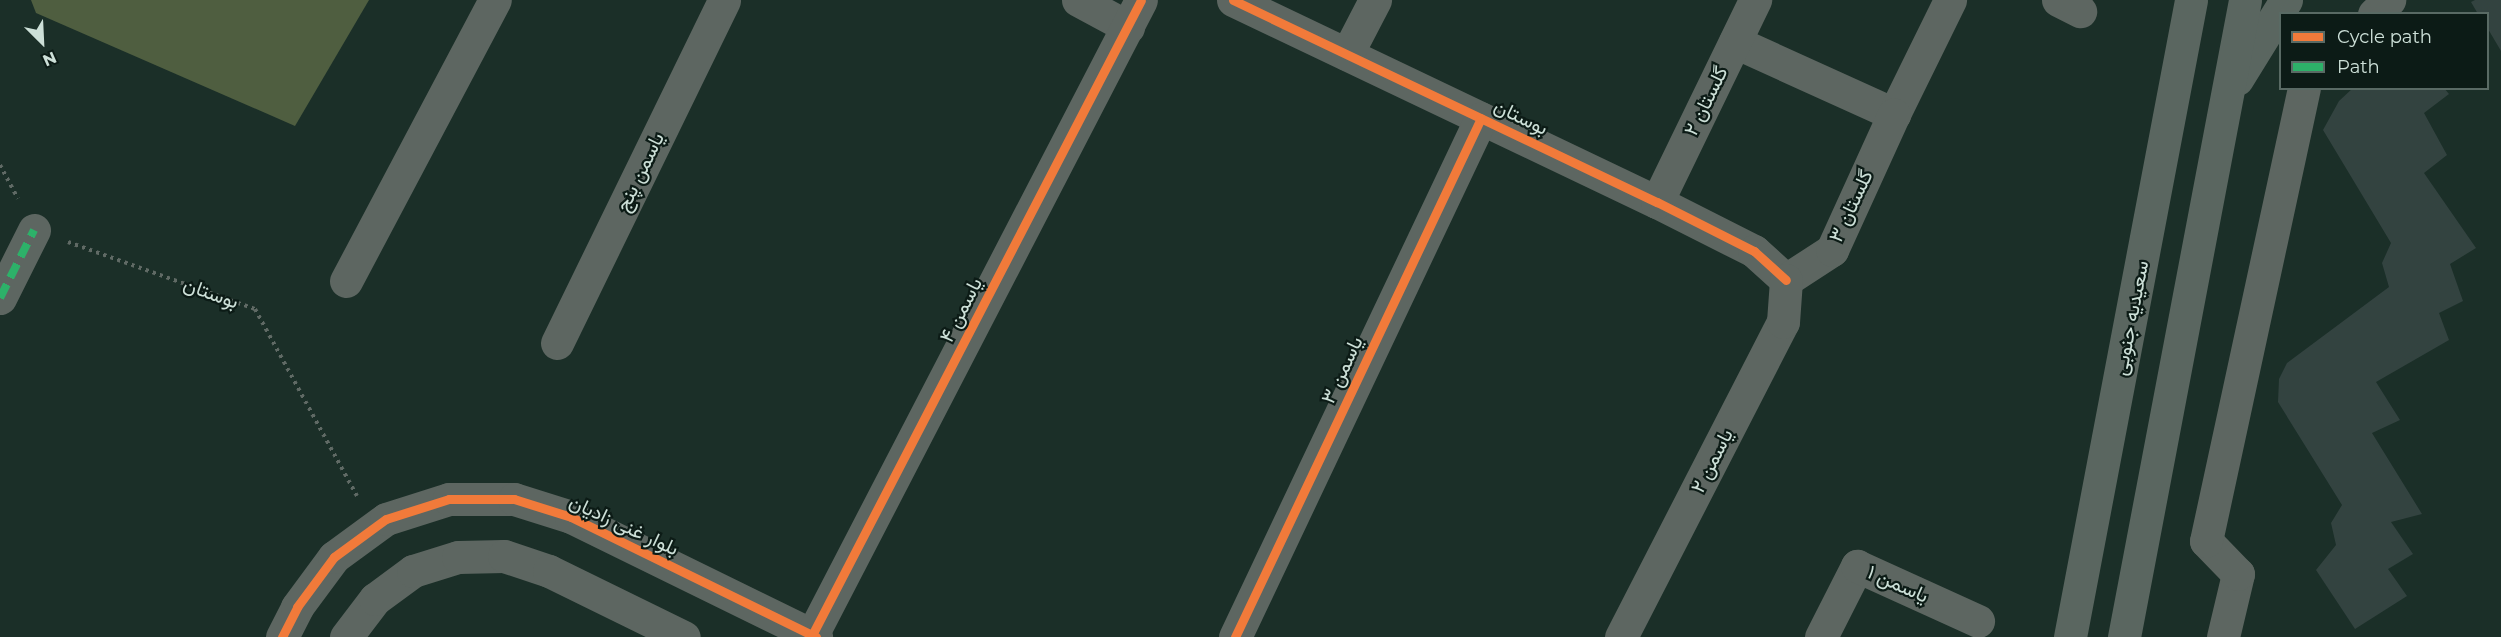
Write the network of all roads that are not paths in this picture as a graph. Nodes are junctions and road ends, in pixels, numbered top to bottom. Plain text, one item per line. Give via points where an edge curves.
1 (495, 0) edge
2 (724, 0) edge
3 (1078, 0) edge
4 (1233, 0) edge
5 (1375, 0) edge
6 (1755, 0) edge
7 (1950, 0) edge
8 (2191, 0) edge
9 (2245, 0) edge
10 (2286, 0) edge
11 (2389, 0) edge
12 (2376, 12) edge
13 (1135, 13) edge
14 (1735, 42) junction
15 (1347, 54) junction
16 (2304, 90) edge
17 (2226, 95) junction
18 (1894, 114) junction
19 (1481, 118) junction
20 (1657, 202) junction
21 (34, 230) road end
22 (1786, 280) junction
23 (346, 281) dead end
24 (0, 298) edge
25 (557, 343) dead end
26 (1978, 621) dead end
27 (813, 636) edge
28 (282, 637) edge
29 (346, 637) edge
30 (684, 637) edge
31 (1235, 637) edge
32 (1621, 637) edge
33 (1821, 637) edge
34 (2070, 637) edge
35 (2124, 637) edge
36 (2223, 637) edge

1 - 23 street
2 - 25 street, یاسمن پنج
3 - 13 street
4 - 15 street, بوستان
5 - 15 street
6 - 14 street, گلستان ۲
7 - 18 street, گلستان ۳
8 - 34 main road, سعیدیه جنوبی
9 - 17 main road
10 - 17 main road
11 - 12 street
13 - 27 street, یاسمن ۴
14 - 18 street
14 - 20 street, گلستان ۲
15 - 19 street, بوستان
16 - 36 street via 2206,541 2238,574
17 - 35 main road
18 - 22 street, گلستان ۳ via 1832,250
19 - 20 street, بوستان
19 - 31 street, یاسمن ۳
20 - 22 street, بوستان via 1754,251
21 - 24 street
22 - 32 street, یاسمن ۲ via 1784,322
26 - 33 street, یاسمن ۱ via 1857,566
27 - 28 street, بلوار غنی زادیان via 571,518 514,499 449,499 386,519 334,557 297,607
29 - 30 street via 375,599 413,571 458,557 504,556 549,571

